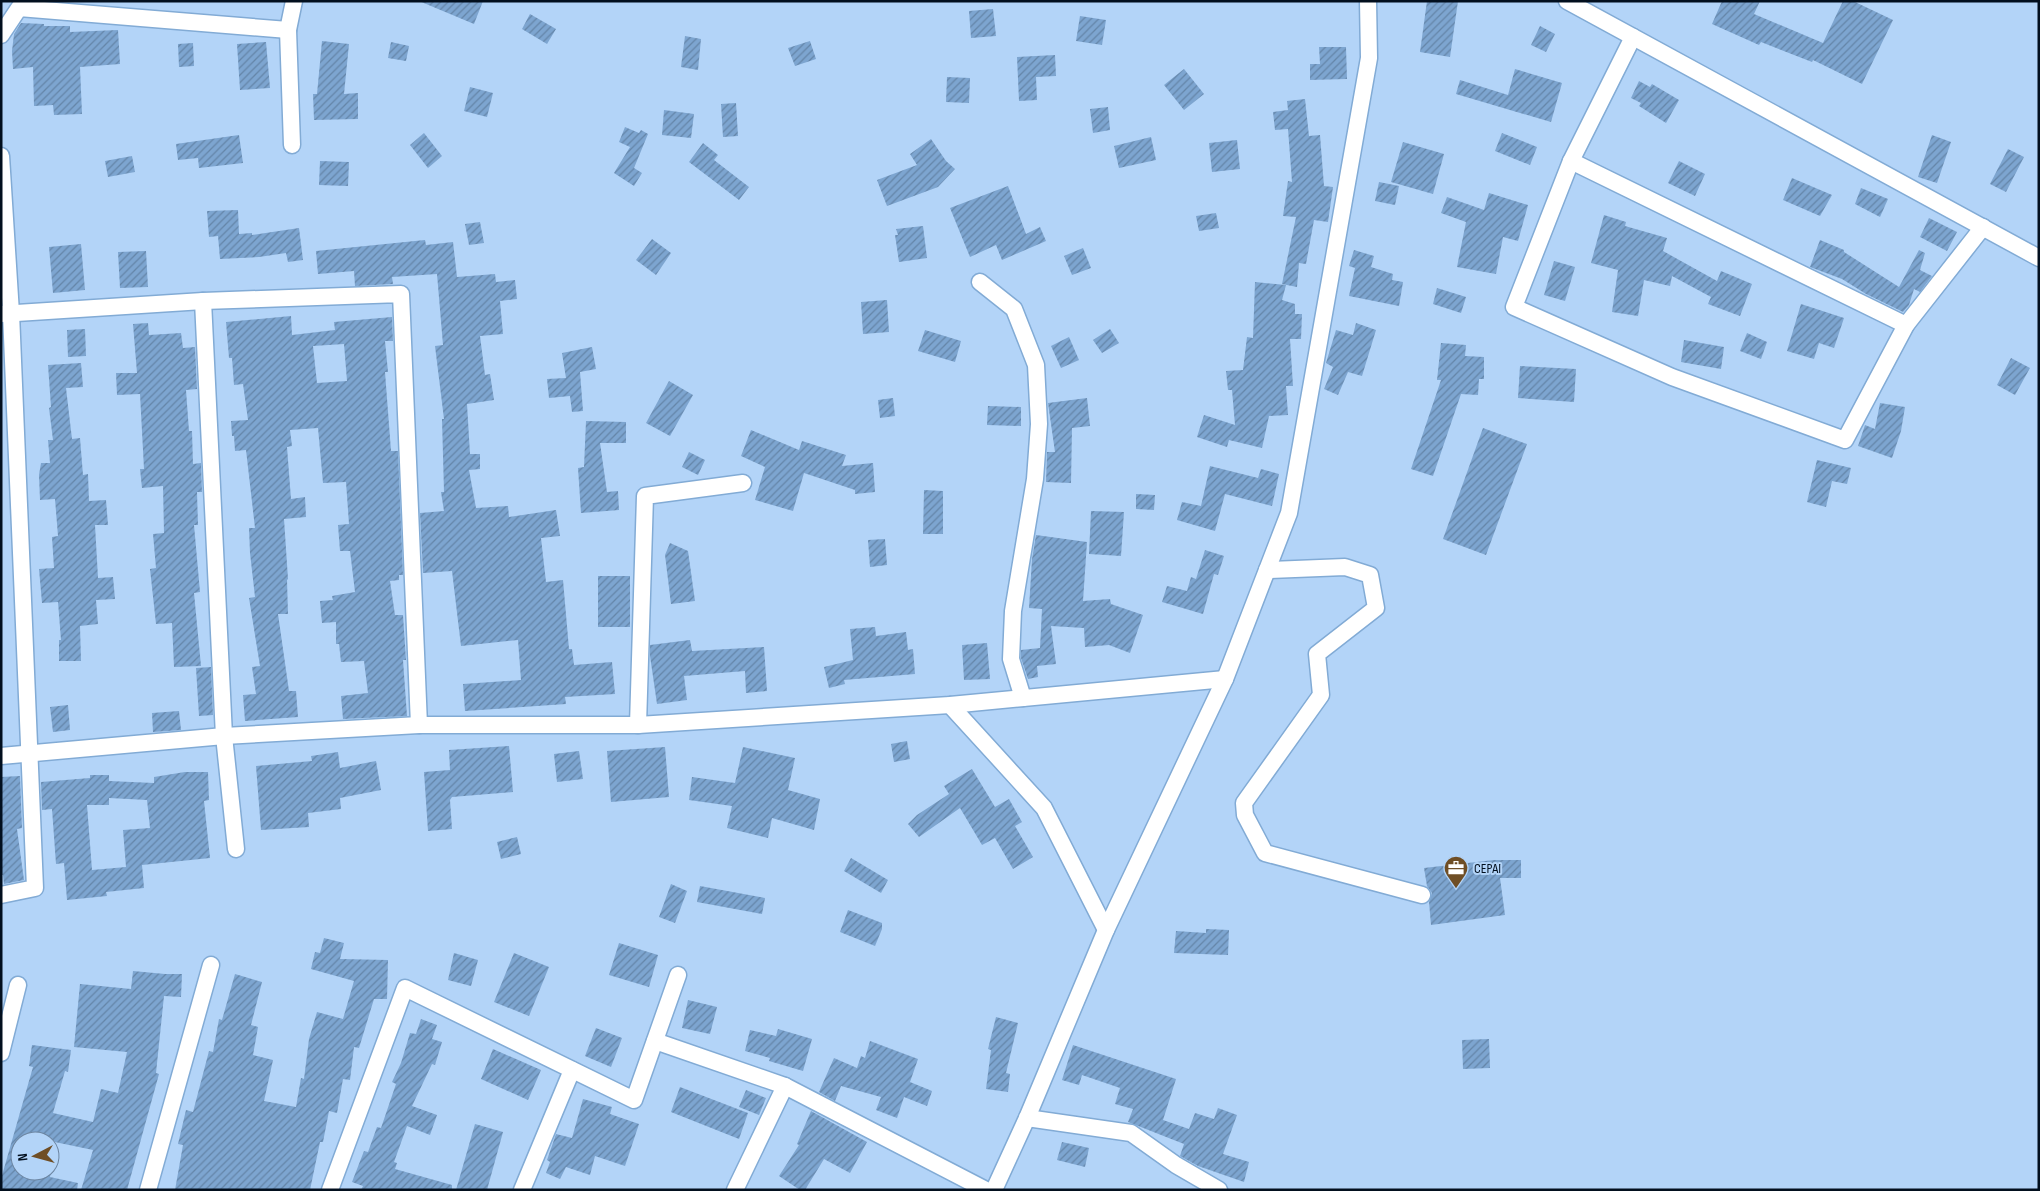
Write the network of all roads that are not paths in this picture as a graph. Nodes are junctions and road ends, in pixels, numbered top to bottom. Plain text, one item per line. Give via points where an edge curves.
1 (294, 1) edge
2 (1368, 1) edge
3 (1567, 1) edge
4 (288, 30) junction
5 (1, 34) edge
6 (1633, 37) junction
7 (292, 145) dead end
8 (1, 156) edge
9 (1571, 161) junction
10 (1983, 227) junction
11 (2039, 258) edge
12 (980, 282) dead end
13 (203, 301) junction
14 (6, 314) edge
15 (1906, 325) junction
16 (743, 483) dead end
17 (1267, 570) junction
18 (1225, 679) junction
19 (1023, 698) junction
20 (950, 705) junction
21 (419, 725) junction
22 (638, 725) junction
23 (224, 736) junction
24 (29, 754) junction
25 (1, 756) edge
26 (236, 849) dead end
27 (1, 895) edge
28 (1422, 895) dead end
29 (1106, 930) junction
30 (211, 965) dead end
31 (678, 975) dead end
32 (18, 985) dead end
33 (655, 1041) junction
34 (1, 1053) edge
35 (572, 1070) junction
36 (785, 1086) junction
37 (1027, 1118) junction
38 (148, 1190) edge
39 (330, 1190) edge
40 (522, 1190) edge
41 (735, 1190) edge
42 (986, 1190) edge
43 (994, 1190) edge
44 (1219, 1190) edge

1 - 4 street
2 - 17 street via 1369,58 1289,513
3 - 6 street
4 - 5 street via 20,8
4 - 7 street
6 - 9 street
6 - 10 street
8 - 14 street
9 - 15 street
9 - 15 street via 1514,306 1672,377 1845,440
10 - 11 street
10 - 15 street
12 - 19 street via 1014,309 1036,365 1039,424 1035,479 1012,620 1011,659
13 - 14 street
13 - 21 street via 401,294
13 - 23 street
14 - 24 street
16 - 22 street via 645,496
17 - 18 street
17 - 28 street via 1344,567 1370,575 1376,608 1317,654 1321,695 1244,803 1245,815 1265,853
18 - 19 street
18 - 29 street
19 - 20 street
20 - 22 street
20 - 29 street via 1044,808
21 - 22 street
21 - 23 street
23 - 24 street
23 - 26 street
24 - 25 street
24 - 27 street via 34,888
29 - 37 street
30 - 38 street
31 - 33 street
32 - 34 street
33 - 35 street via 634,1100
33 - 36 street
35 - 39 street via 405,988
35 - 40 street
36 - 41 street
36 - 42 street
37 - 43 street
37 - 44 street via 1131,1134 1176,1166

